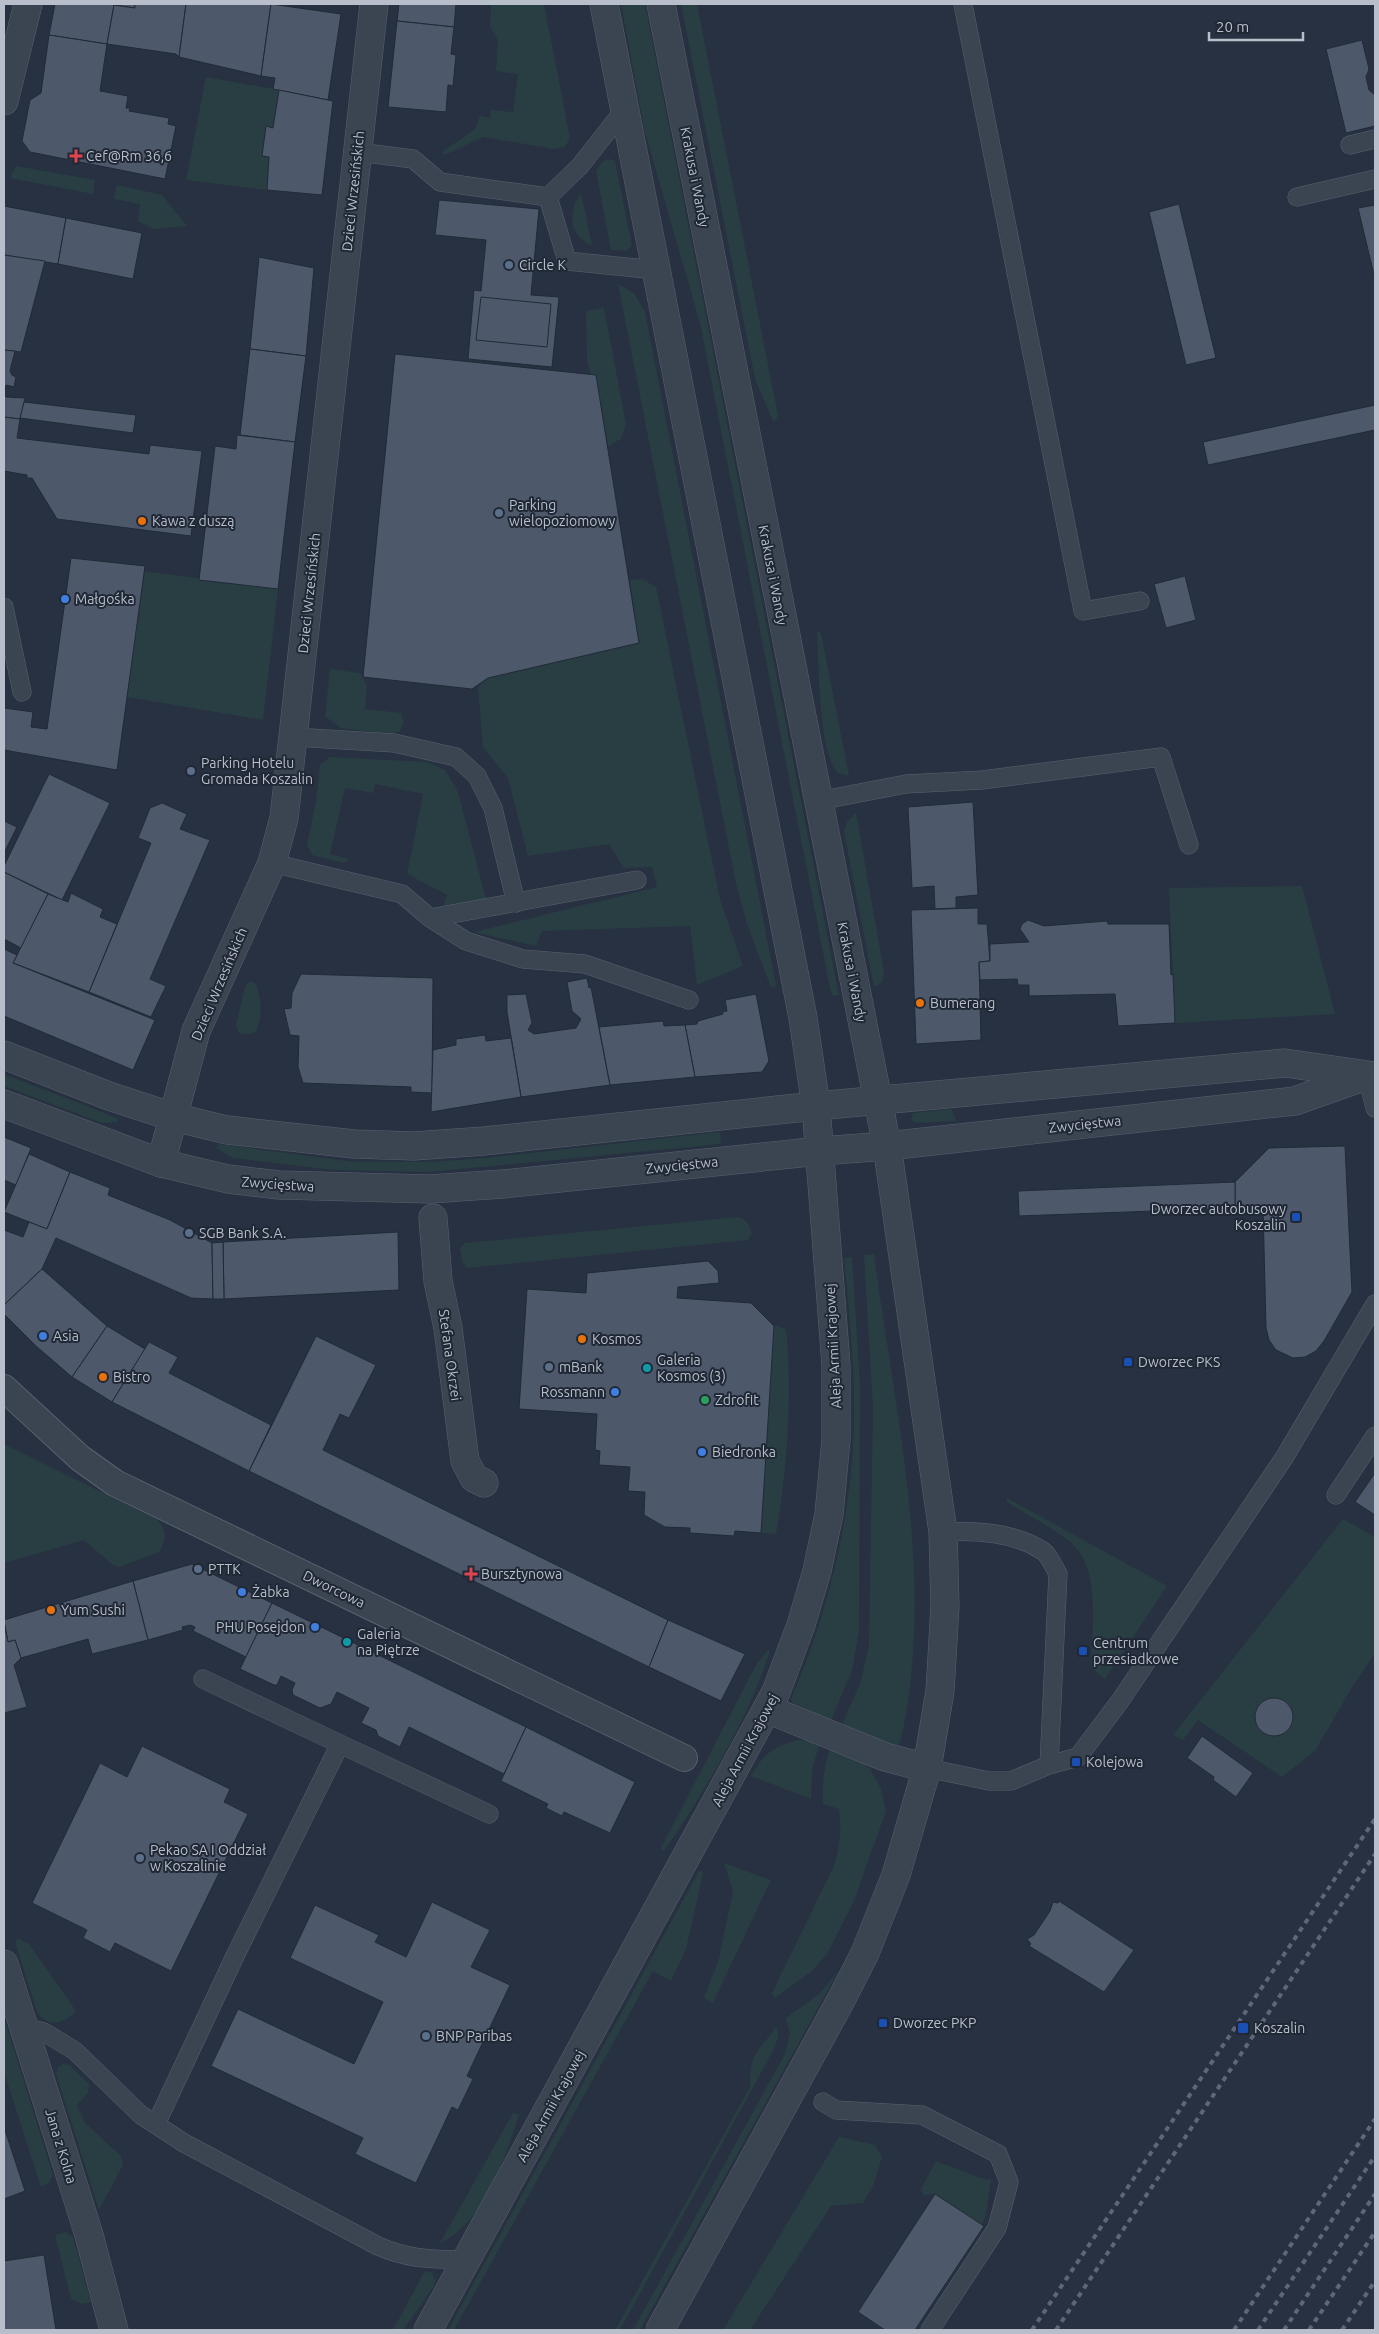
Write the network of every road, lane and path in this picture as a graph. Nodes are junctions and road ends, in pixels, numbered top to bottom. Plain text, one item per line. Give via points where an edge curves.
1 (28, 4) edge
2 (374, 4) edge
3 (604, 4) edge
4 (661, 4) edge
5 (963, 4) edge
6 (4, 101) edge
7 (624, 110) junction
8 (1375, 139) edge
9 (1350, 145) dead end
10 (358, 152) junction
11 (1375, 179) edge
12 (548, 197) junction
13 (1297, 198) dead end
14 (656, 270) junction
15 (1140, 600) dead end
16 (4, 607) edge
17 (22, 692) dead end
18 (294, 737) junction
19 (818, 801) junction
20 (1189, 845) dead end
21 (272, 863) junction
22 (637, 880) dead end
23 (516, 903) junction
24 (430, 918) junction
25 (689, 1000) dead end
26 (4, 1056) edge
27 (1371, 1076) edge
28 (878, 1101) junction
29 (4, 1104) edge
30 (816, 1106) junction
31 (1375, 1108) edge
32 (173, 1117) junction
33 (887, 1146) junction
34 (820, 1150) junction
35 (161, 1163) junction
36 (433, 1218) dead end
37 (1375, 1304) edge
38 (4, 1388) edge
39 (1375, 1436) edge
40 (484, 1483) dead end
41 (1336, 1496) dead end
42 (943, 1532) junction
43 (203, 1679) dead end
44 (767, 1709) junction
45 (340, 1744) junction
46 (674, 1760) dead end
47 (1050, 1765) junction
48 (927, 1768) junction
49 (489, 1814) dead end
50 (4, 1964) edge
51 (24, 2027) junction
52 (823, 2102) dead end
53 (156, 2124) junction
54 (466, 2260) junction
55 (114, 2330) edge
56 (428, 2330) edge
57 (660, 2330) edge
58 (930, 2330) edge

1 - 6 street
2 - 10 street, Dzieci Wrzesińskich
3 - 7 street
4 - 19 street, Krakusa i Wandy
5 - 15 lane via 1083,611
7 - 12 lane via 580,166
7 - 14 street
8 - 9 lane
10 - 12 lane via 413,159 440,182
10 - 18 street, Dzieci Wrzesińskich
11 - 13 lane
12 - 14 lane via 567,262
14 - 30 street via 803,1018
16 - 17 lane
18 - 21 street, Dzieci Wrzesińskich via 284,818
18 - 23 lane via 394,743 456,757 478,776 493,808
19 - 20 lane via 906,784 982,780 1161,757
19 - 28 street, Krakusa i Wandy
21 - 24 lane via 402,894
21 - 32 street, Dzieci Wrzesińskich via 206,1006 190,1051
22 - 23 lane
23 - 24 lane
24 - 25 lane via 466,941 523,959 585,964
26 - 32 street
27 - 28 street via 1285,1063
27 - 31 lane
27 - 33 street, Zwycięstwa via 1295,1101
28 - 30 street
28 - 33 street, Krakusa i Wandy
29 - 35 street, Zwycięstwa
30 - 32 street via 414,1146 276,1137
30 - 34 street, Aleja Armii Krajowej
32 - 35 street, Dzieci Wrzesińskich
33 - 34 street, Zwycięstwa
33 - 42 street
34 - 35 street, Zwycięstwa via 430,1189 279,1185 228,1179
34 - 44 street, Aleja Armii Krajowej via 836,1365 836,1440 829,1514 801,1624
36 - 40 street, Stefana Okrzei via 438,1282 448,1328 465,1461 474,1478
37 - 47 lane via 1284,1458 1120,1701 1078,1757
38 - 46 street, Dworcowa via 80,1458 115,1483
39 - 41 lane
42 - 47 lane via 974,1530 1012,1538 1044,1552 1058,1574
42 - 48 street via 945,1606 940,1691
43 - 45 lane
44 - 48 street via 884,1757
44 - 54 street, Aleja Armii Krajowej
45 - 49 lane
45 - 53 lane
47 - 48 lane via 1011,1780 988,1781
48 - 57 street via 896,1876 865,1953
50 - 51 street, Jana z Kolna
51 - 53 lane via 44,2032 75,2051 141,2115
51 - 55 street, Jana z Kolna via 89,2235
52 - 58 lane via 836,2110 922,2115 998,2154 1009,2182 998,2228
53 - 54 lane via 184,2143 392,2252 420,2259
54 - 56 street, Aleja Armii Krajowej

